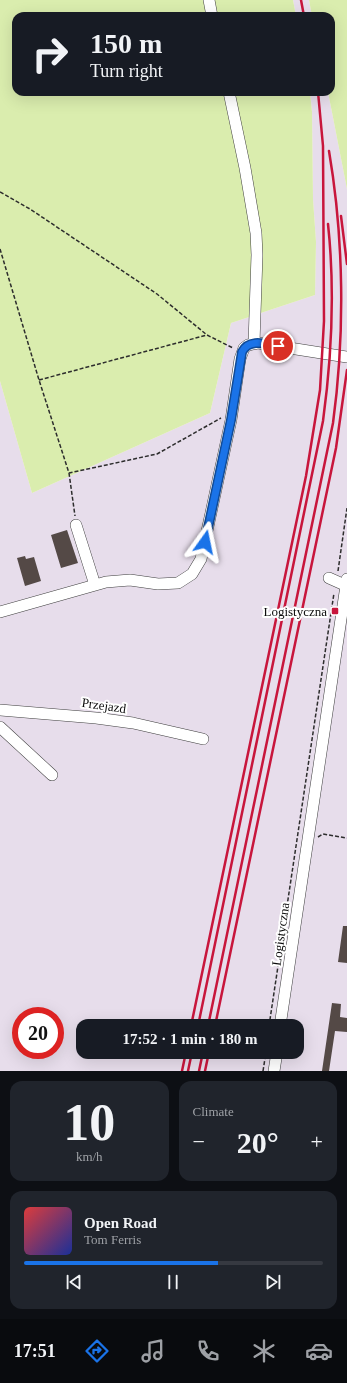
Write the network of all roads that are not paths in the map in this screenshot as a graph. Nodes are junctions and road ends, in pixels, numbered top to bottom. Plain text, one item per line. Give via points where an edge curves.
1 (209, 0) edge
2 (211, 12) edge
3 (230, 96) edge
4 (254, 343) junction
5 (347, 357) edge
6 (76, 525) road end
7 (341, 582) edge
8 (95, 585) junction
9 (0, 612) edge
10 (0, 710) edge
11 (0, 727) edge
12 (203, 739) dead end
13 (52, 775) dead end
14 (281, 1019) edge
15 (275, 1059) edge
16 (274, 1071) edge

1 - 2 street
3 - 4 street via 257,241
4 - 5 street
4 - 8 street via 248,344 242,352 205,542 201,559 192,574 170,585 130,580
6 - 8 street
7 - 14 street, Logistyczna via 302,845
8 - 9 street
10 - 12 street, Przejazd via 133,723
11 - 13 street
15 - 16 street

